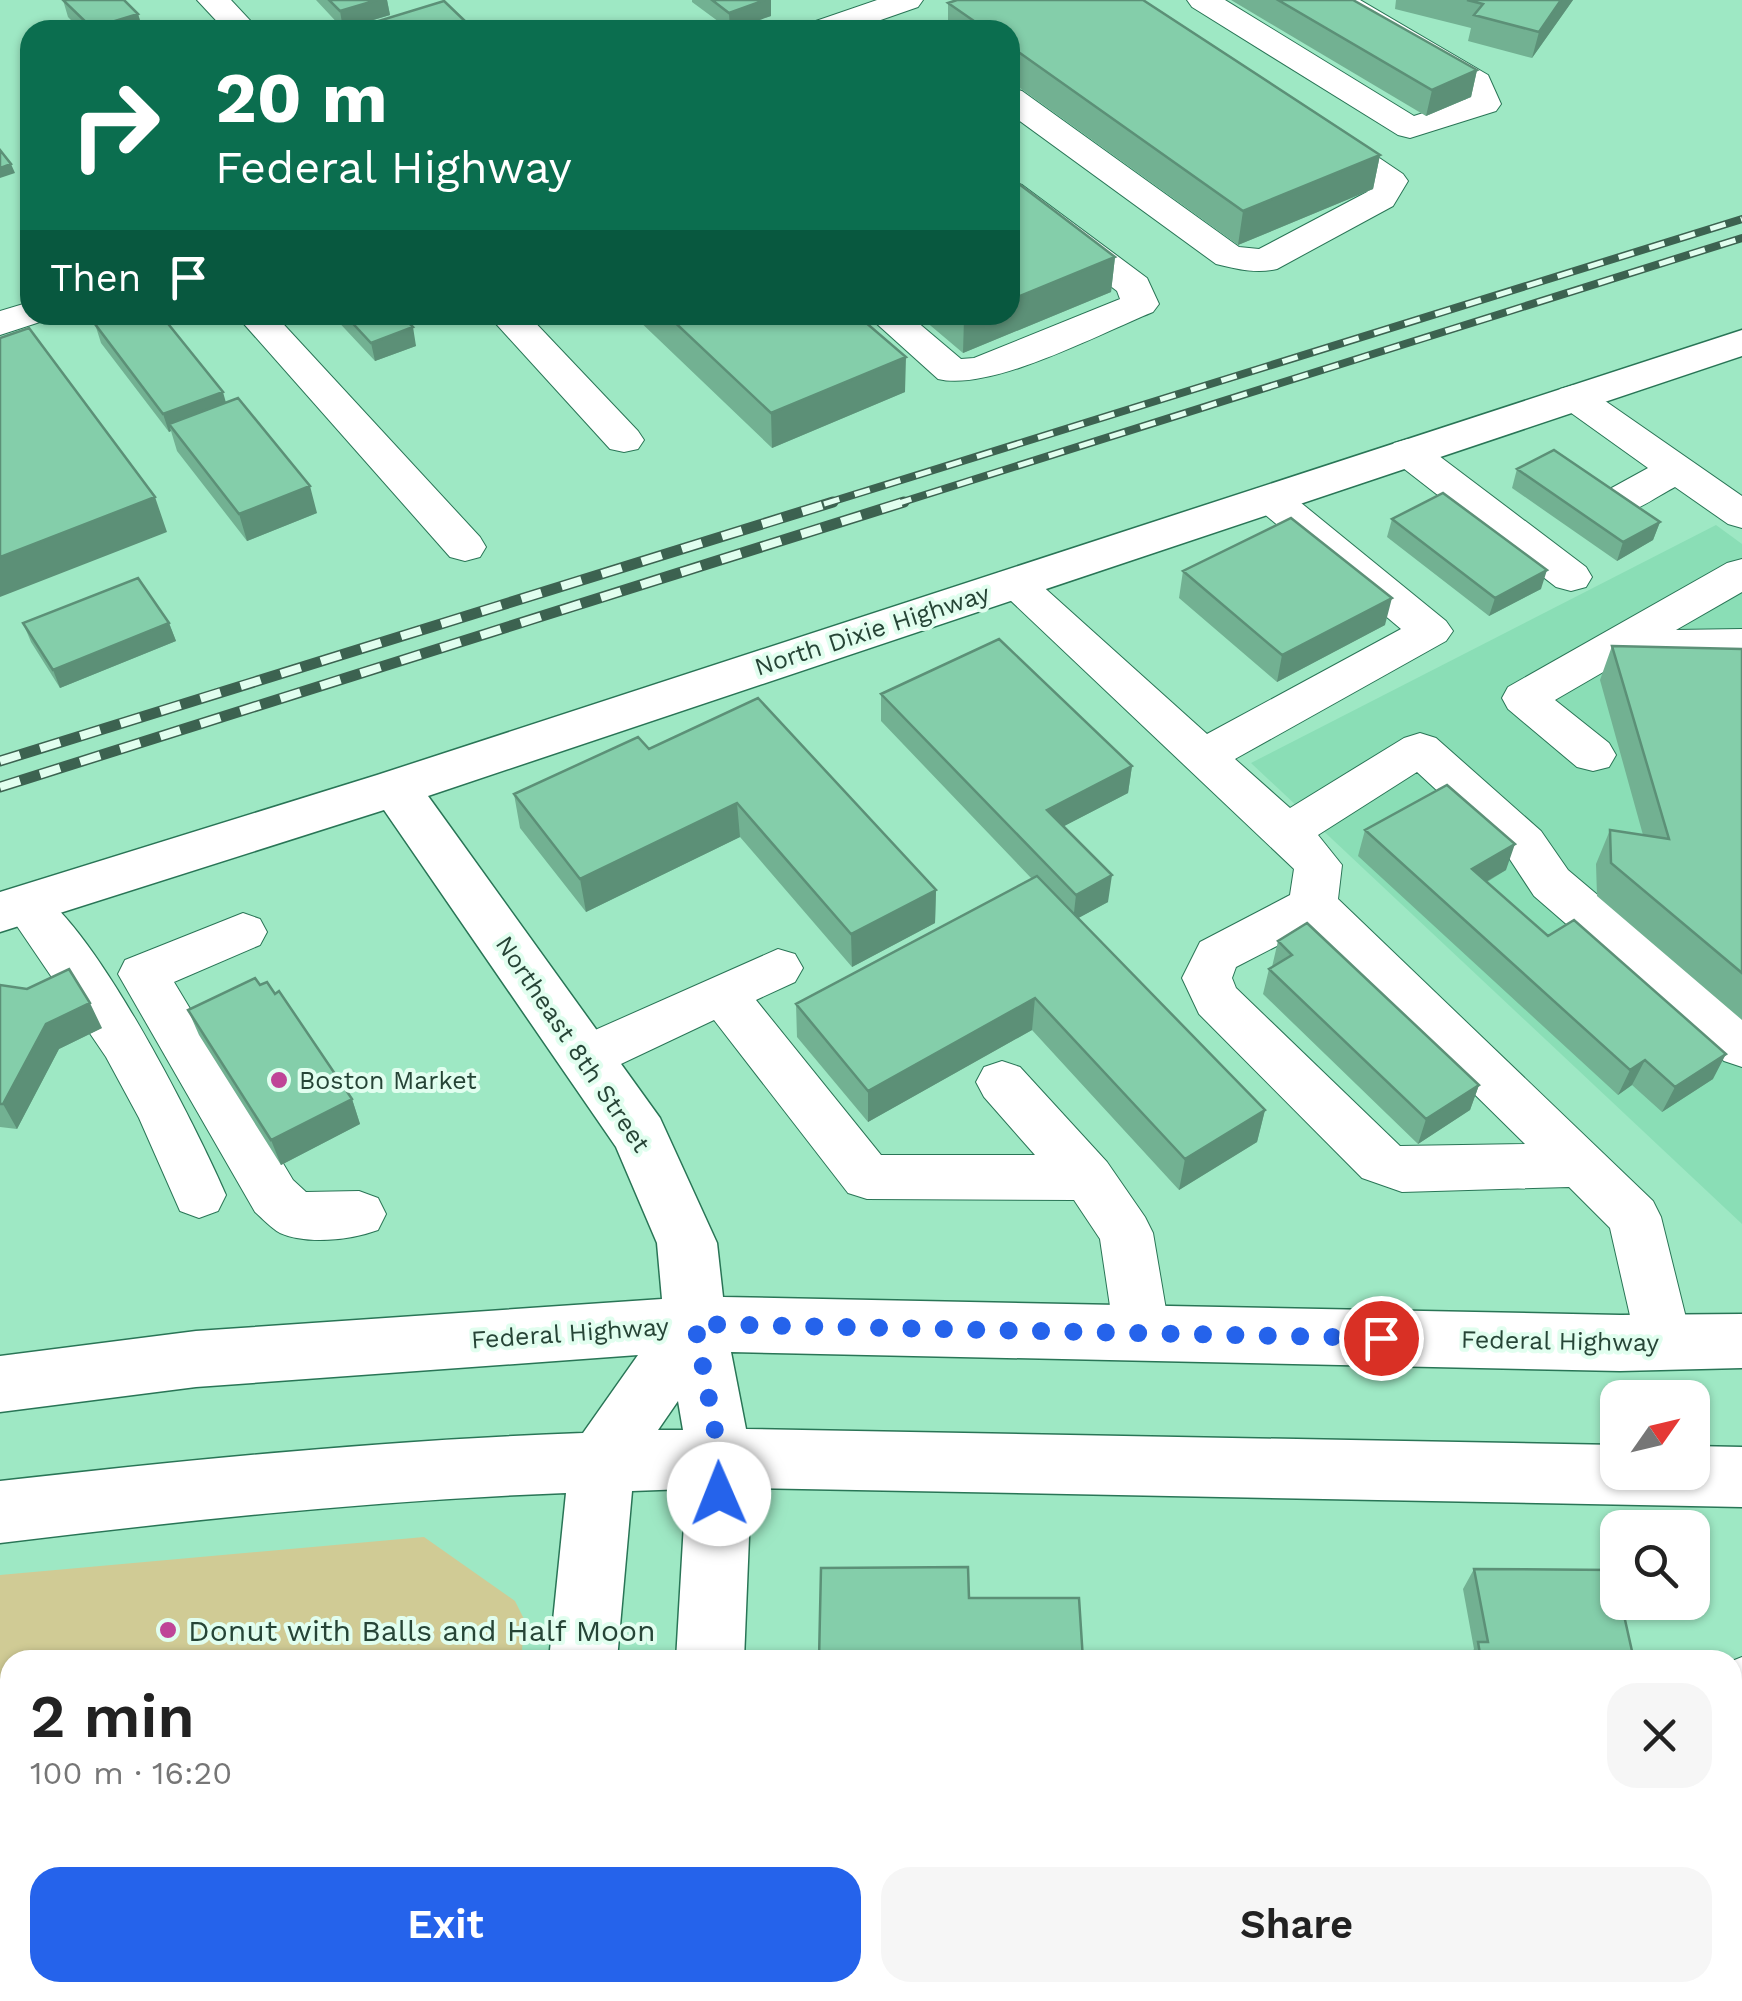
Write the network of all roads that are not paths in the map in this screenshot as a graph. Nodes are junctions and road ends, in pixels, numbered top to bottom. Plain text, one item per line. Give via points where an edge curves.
1 (213, 0) edge
2 (1202, 0) edge
3 (1338, 0) edge
4 (878, 5) edge
5 (233, 20) edge
6 (844, 20) edge
7 (900, 20) edge
8 (1020, 105) edge
9 (1296, 117) edge
10 (1020, 200) edge
11 (264, 325) edge
12 (516, 325) edge
13 (898, 325) edge
14 (1742, 342) edge
15 (1574, 397) junction
16 (624, 440) dead end
17 (1408, 452) junction
18 (1676, 469) junction
19 (1270, 498) junction
20 (1611, 505) edge
21 (1742, 515) edge
22 (465, 546) dead end
23 (1742, 573) edge
24 (1571, 576) dead end
25 (1013, 583) junction
26 (1742, 644) edge
27 (1616, 645) junction
28 (1594, 755) dead end
29 (1203, 756) junction
30 (396, 788) junction
31 (1287, 832) junction
32 (1313, 904) junction
33 (13, 908) edge
34 (243, 932) dead end
35 (778, 968) dead end
36 (722, 994) junction
37 (1742, 1047) edge
38 (586, 1058) junction
39 (1002, 1082) dead end
40 (1580, 1165) junction
41 (1088, 1178) junction
42 (198, 1195) dead end
43 (359, 1214) dead end
44 (695, 1324) junction
45 (1142, 1333) junction
46 (1742, 1341) edge
47 (1664, 1342) junction
48 (0, 1384) edge
49 (720, 1458) junction
50 (602, 1460) junction
51 (1740, 1487) edge
52 (0, 1512) edge
53 (583, 1650) edge
54 (710, 1650) edge

1 - 5 street
2 - 3 street via 1410,128 1484,104 1476,82
4 - 6 street
4 - 7 street
8 - 9 street via 1229,256 1264,261 1381,199 1391,180
10 - 13 street via 1134,286 1140,304 980,369 952,371
11 - 22 street
12 - 16 street
14 - 15 main road, North Dixie Highway
15 - 17 main road, North Dixie Highway
15 - 18 street
17 - 19 main road, North Dixie Highway
17 - 24 street
18 - 20 street
18 - 21 street
19 - 25 main road, North Dixie Highway
19 - 29 street via 1430,631
23 - 27 street
25 - 29 street
25 - 30 main road, North Dixie Highway
26 - 27 street
27 - 28 street via 1524,698
29 - 31 street
30 - 33 main road, North Dixie Highway
30 - 38 main road, Northeast 8th Street
31 - 32 street via 1318,865
31 - 37 street via 1420,749 1524,843 1551,883
32 - 40 street
32 - 40 street via 1217,955 1207,978 1218,1000 1381,1162 1402,1170
33 - 42 street via 90,984 170,1122
34 - 43 street via 143,974 274,1196 295,1216
35 - 36 street
36 - 38 street
36 - 41 street via 867,1177
38 - 44 main road, Northeast 8th Street via 640,1135 687,1244
39 - 41 street
40 - 47 street via 1634,1217
41 - 45 street via 1126,1232
44 - 45 main road, Federal Highway
44 - 48 main road, Federal Highway via 196,1360
44 - 49 main road, Northeast 8th Street
44 - 50 main road
45 - 47 main road, Federal Highway
46 - 47 main road, Federal Highway
49 - 50 main road
49 - 51 main road
49 - 54 main road, Northeast 8th Street
50 - 52 main road via 208,1487
50 - 53 main road

